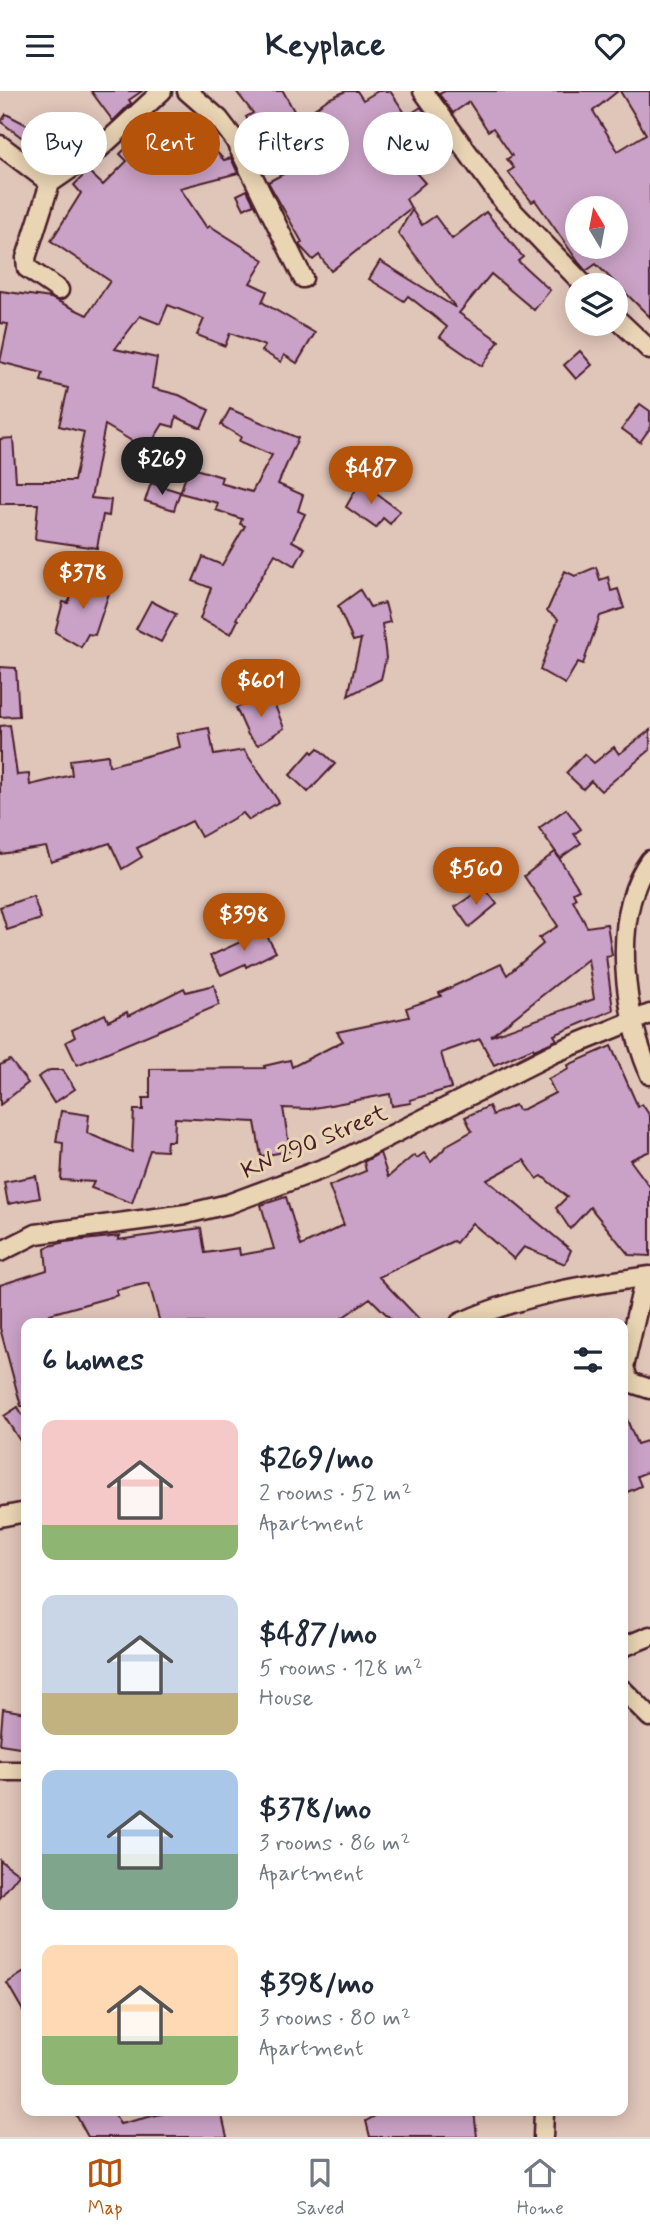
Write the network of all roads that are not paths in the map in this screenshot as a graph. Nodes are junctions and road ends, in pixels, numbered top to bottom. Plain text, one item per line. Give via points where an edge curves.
1 (162, 91) edge
2 (187, 91) edge
3 (423, 91) edge
4 (0, 145) edge
5 (50, 183) junction
6 (572, 273) edge
7 (303, 278) dead end
8 (59, 290) dead end
9 (628, 330) edge
10 (650, 350) edge
11 (650, 860) edge
12 (650, 1014) edge
13 (632, 1023) junction
14 (650, 1075) edge
15 (0, 1252) edge
16 (648, 1277) edge
17 (473, 1318) edge
18 (628, 1352) edge
19 (628, 1379) edge
20 (650, 1389) edge
21 (21, 1513) edge
22 (0, 1517) edge
23 (650, 1636) edge
24 (628, 1645) edge
25 (628, 1695) edge
26 (650, 1717) edge
27 (21, 1771) edge
28 (0, 1772) edge
29 (544, 2116) edge
30 (543, 2137) edge

1 - 5 street via 98,151
2 - 7 street via 235,140
3 - 6 street via 503,201
4 - 5 street
5 - 8 street via 26,258 27,268
9 - 10 street
11 - 13 street via 629,910 625,974
12 - 13 street, KN 290 Street
13 - 14 street
13 - 15 street, KN 290 Street via 554,1053 330,1166 229,1203 186,1214 36,1234
16 - 17 street via 572,1287
16 - 18 street
19 - 20 street
21 - 22 street
23 - 24 street
25 - 26 street
27 - 28 street
29 - 30 street

